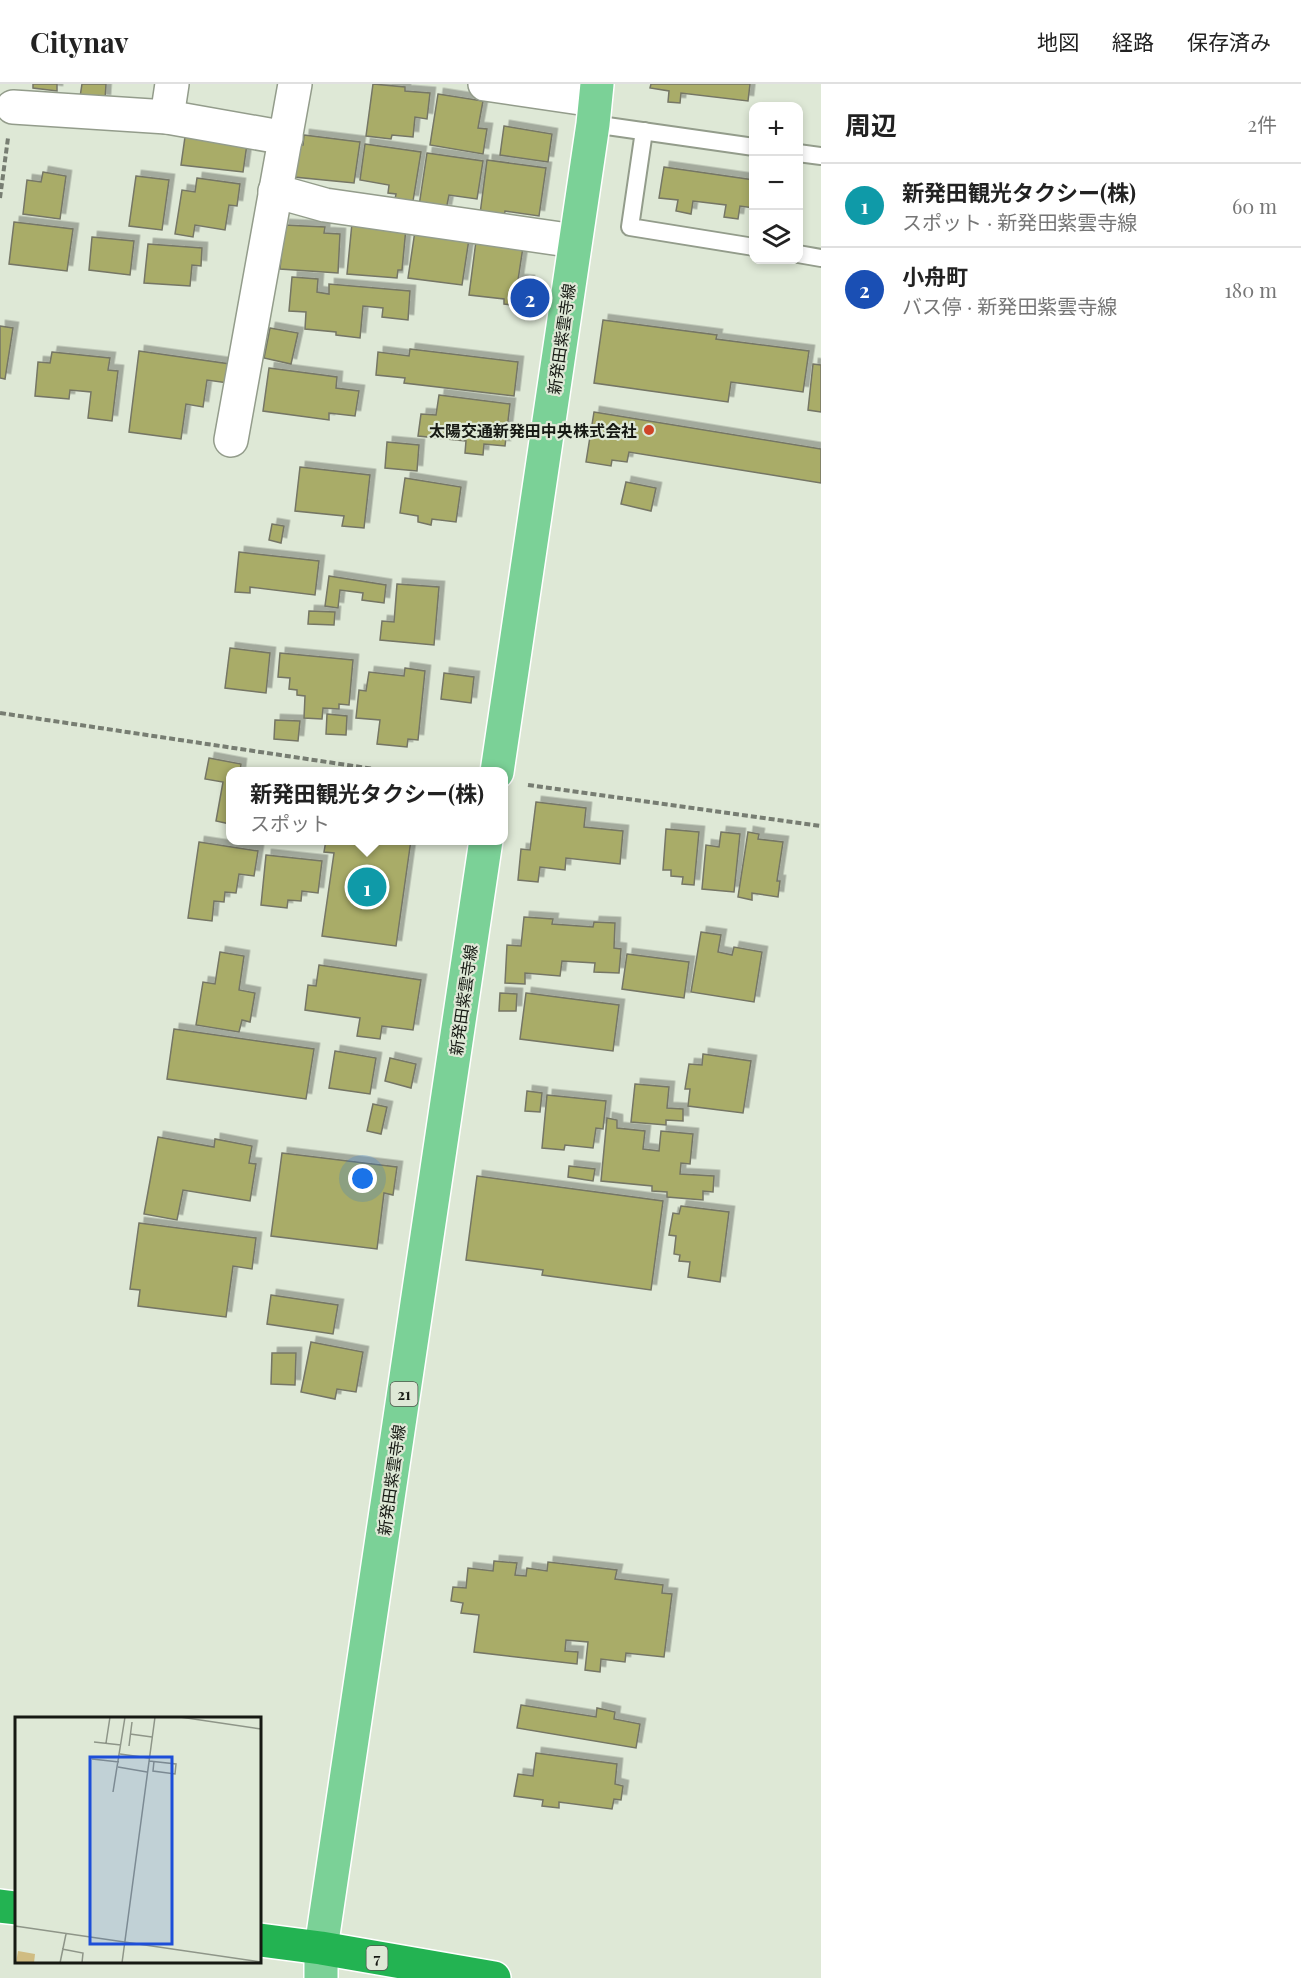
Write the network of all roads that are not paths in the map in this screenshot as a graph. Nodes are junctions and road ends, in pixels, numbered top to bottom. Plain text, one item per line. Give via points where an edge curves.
1 (172, 84) edge
2 (296, 84) edge
3 (485, 84) edge
4 (595, 103) edge
5 (13, 107) dead end
6 (167, 117) junction
7 (644, 131) junction
8 (286, 138) junction
9 (749, 146) edge
10 (803, 154) edge
11 (821, 156) edge
12 (275, 191) junction
13 (575, 241) junction
14 (749, 246) edge
15 (803, 255) edge
16 (821, 258) edge
17 (231, 440) dead end
18 (511, 778) edge
19 (485, 845) edge
20 (0, 1906) edge
21 (15, 1908) edge
22 (261, 1940) edge
23 (321, 1963) edge
24 (494, 1978) edge

1 - 6 street
2 - 8 street
3 - 4 street
4 - 7 lane
4 - 13 main road, 新発田紫雲寺線
5 - 6 street
6 - 8 street
7 - 9 lane
7 - 14 lane via 630,227
8 - 12 street
10 - 11 lane
12 - 13 street via 326,205
12 - 17 street
13 - 18 main road, 新発田紫雲寺線
15 - 16 lane
19 - 23 main road, 新発田紫雲寺線 / 21
20 - 21 highway
22 - 23 highway, 7
23 - 24 highway, 7

